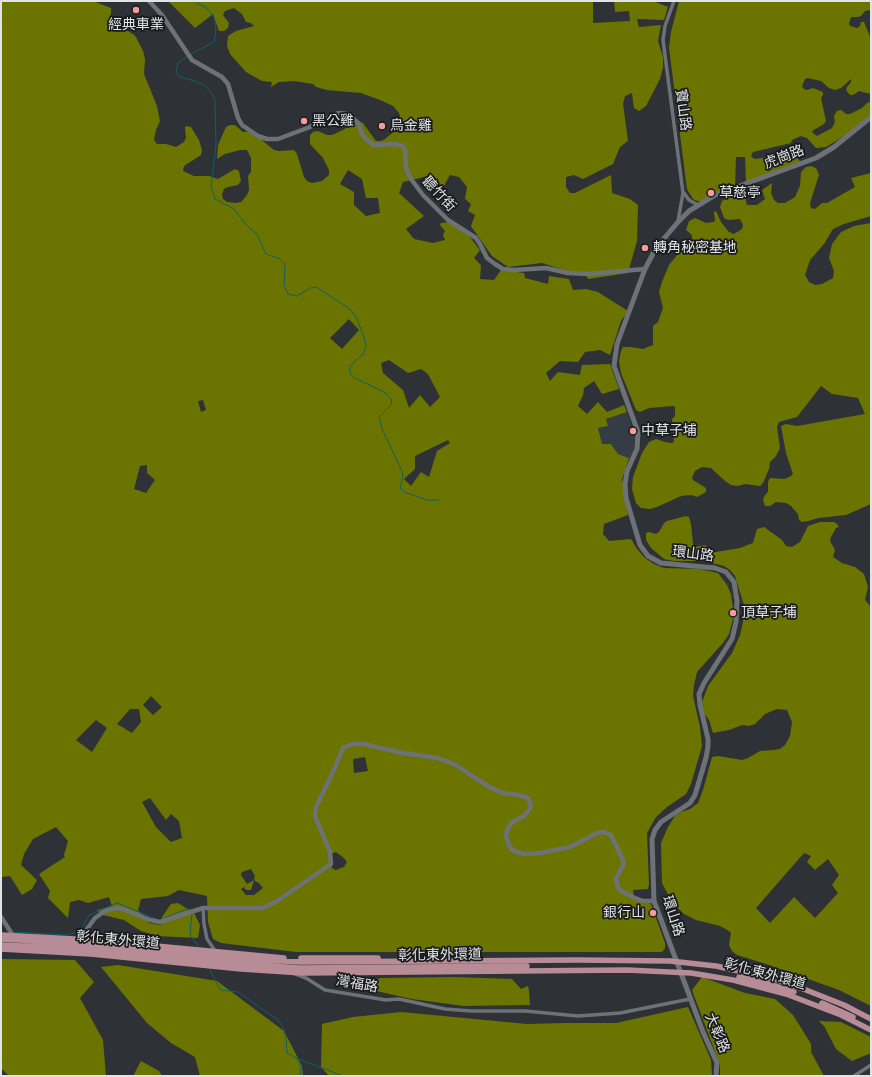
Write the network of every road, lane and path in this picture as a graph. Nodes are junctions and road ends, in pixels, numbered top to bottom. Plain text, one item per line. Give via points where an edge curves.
1 (149, 1) edge
2 (674, 1) edge
3 (871, 116) edge
4 (683, 193) junction
5 (698, 205) junction
6 (678, 222) junction
7 (645, 269) junction
8 (654, 901) junction
9 (203, 908) junction
10 (1, 917) edge
11 (1, 935) edge
12 (1, 939) edge
13 (1, 945) edge
14 (1, 949) edge
15 (676, 960) junction
16 (523, 963) junction
17 (680, 971) junction
18 (734, 973) junction
19 (805, 993) junction
20 (690, 999) junction
21 (843, 1008) junction
22 (871, 1015) edge
23 (871, 1019) edge
24 (871, 1026) edge
25 (871, 1030) edge
26 (871, 1066) edge
27 (716, 1076) edge
28 (854, 1076) edge

1 - 7 street, 聽竹街 via 162,15 192,60 222,77 228,84 242,125 258,136 278,139 338,113 349,114 373,145 402,146 410,179 423,195 448,220 476,238 487,258 503,269 546,268 588,274
2 - 4 street, 寶山路 via 663,40
3 - 5 main road, 虎崗路 via 834,147 816,158 715,195
4 - 5 street
4 - 6 street, 寶山路
5 - 6 main road, 環山路
6 - 7 main road, 環山路 via 656,248
7 - 8 main road, 環山路 via 614,358 614,366 638,432 637,449 627,471 626,498 640,545 648,556 660,563 715,568 726,572 734,582 737,601 732,639 699,694 708,746 694,795 690,803 661,822 654,830
8 - 9 street via 643,901 618,888 616,880 623,860 611,835 597,833 570,847 550,852 517,852 508,842 507,831 511,824 530,809 528,798 503,793 456,765 438,758 352,744 343,748 316,807 315,816 330,852 331,864 263,908
8 - 15 main road, 環山路
9 - 10 street via 160,922 123,909 110,909 95,918 79,940 67,945 17,941
9 - 20 street, 灣福路 via 207,939 216,952 224,956 279,963 290,972 326,990 386,1000 399,999 445,1009 525,1011 578,1016 620,1012
11 - 16 main road via 92,940 262,956
12 - 16 main road, 彰化東外環道 via 301,962
13 - 16 main road, 彰化東外環道 via 72,948 300,968
14 - 16 main road via 91,954 290,972
15 - 16 main road, 彰化東外環道 via 610,958
15 - 17 main road, 環山路
15 - 18 main road, 彰化東外環道
16 - 17 main road, 彰化東外環道
17 - 18 main road, 彰化東外環道
17 - 20 main road, 環山路
18 - 19 main road, 彰化東外環道 via 770,978
18 - 19 main road via 769,988
19 - 21 main road, 彰化東外環道
19 - 21 main road
20 - 27 main road, 大彰路 via 717,1063
21 - 22 main road
21 - 23 main road, 彰化東外環道
21 - 24 main road, 彰化東外環道
21 - 25 main road
26 - 28 street

